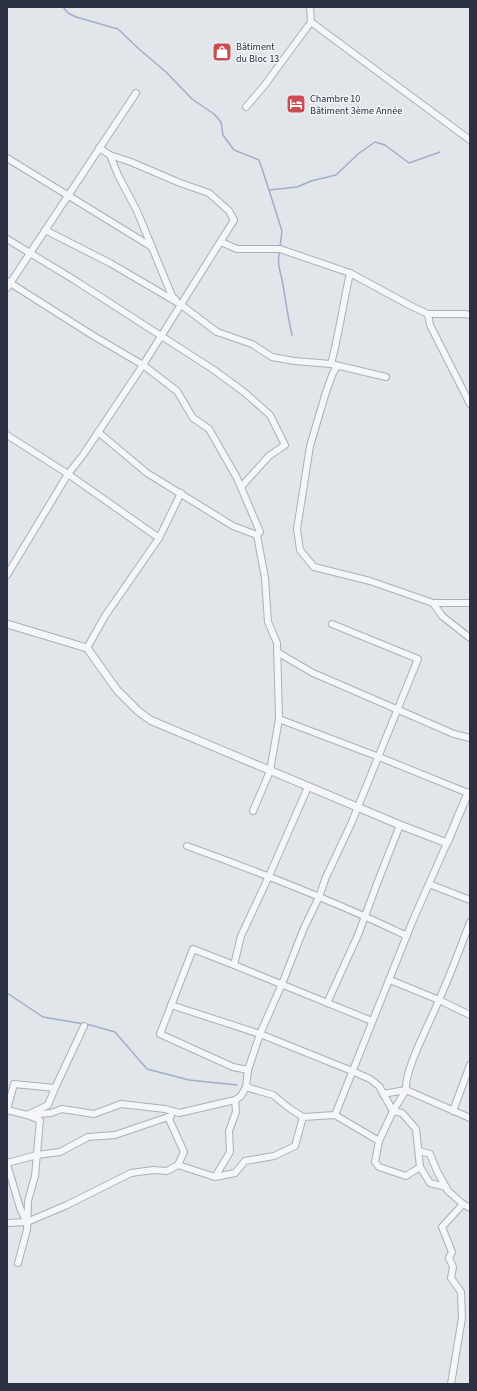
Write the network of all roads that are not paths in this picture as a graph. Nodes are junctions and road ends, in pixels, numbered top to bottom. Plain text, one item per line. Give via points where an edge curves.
1 (310, 7) edge
2 (311, 22) junction
3 (136, 93) dead end
4 (246, 107) dead end
5 (470, 140) edge
6 (99, 148) junction
7 (110, 155) junction
8 (7, 158) edge
9 (68, 196) junction
10 (45, 230) junction
11 (7, 240) edge
12 (220, 242) junction
13 (152, 247) junction
14 (29, 253) junction
15 (350, 273) junction
16 (8, 284) edge
17 (180, 304) junction
18 (428, 314) junction
19 (470, 315) edge
20 (161, 335) junction
21 (143, 365) junction
22 (334, 365) junction
23 (386, 378) dead end
24 (470, 404) edge
25 (98, 432) junction
26 (7, 435) edge
27 (68, 474) junction
28 (240, 487) junction
29 (181, 493) junction
30 (257, 535) junction
31 (159, 538) junction
32 (7, 575) edge
33 (433, 603) junction
34 (470, 603) edge
35 (462, 604) junction
36 (470, 609) edge
37 (7, 624) edge
38 (332, 624) dead end
39 (470, 638) edge
40 (87, 648) junction
41 (277, 652) junction
42 (398, 709) junction
43 (279, 719) junction
44 (470, 738) edge
45 (378, 757) junction
46 (270, 771) junction
47 (308, 787) junction
48 (469, 793) edge
49 (357, 807) junction
50 (253, 811) dead end
51 (400, 825) junction
52 (447, 843) junction
53 (187, 846) dead end
54 (269, 876) junction
55 (429, 884) junction
56 (319, 897) junction
57 (470, 900) edge
58 (365, 916) junction
59 (470, 922) edge
60 (408, 936) junction
61 (234, 965) junction
62 (390, 980) junction
63 (282, 984) junction
64 (439, 1000) junction
65 (327, 1003) junction
66 (171, 1005) junction
67 (470, 1015) edge
68 (372, 1021) junction
69 (84, 1026) dead end
70 (260, 1034) junction
71 (470, 1065) edge
72 (248, 1070) junction
73 (352, 1071) junction
74 (246, 1087) junction
75 (55, 1088) junction
76 (406, 1090) junction
77 (383, 1094) junction
78 (235, 1100) junction
79 (7, 1107) edge
80 (7, 1110) edge
81 (393, 1111) junction
82 (453, 1111) junction
83 (179, 1113) junction
84 (27, 1115) junction
85 (335, 1115) junction
86 (168, 1117) junction
87 (304, 1117) junction
88 (470, 1118) edge
89 (379, 1142) junction
90 (418, 1151) junction
91 (37, 1155) junction
92 (7, 1165) edge
93 (178, 1165) junction
94 (420, 1167) junction
95 (215, 1177) junction
96 (446, 1188) junction
97 (462, 1204) junction
98 (470, 1208) edge
99 (27, 1222) junction
100 (7, 1223) edge
101 (18, 1264) dead end
102 (451, 1384) edge

1 - 2 street
2 - 4 street
2 - 5 street
3 - 6 street
6 - 7 street
6 - 9 street
7 - 12 street via 209,193 229,211 234,220
7 - 13 street
8 - 9 street
9 - 10 street
9 - 13 street
10 - 14 street
10 - 17 street
11 - 14 street
12 - 15 street via 237,249 280,249
12 - 17 street
13 - 17 street via 172,296
14 - 16 street
14 - 20 street
15 - 18 street
15 - 22 street
16 - 21 street
17 - 20 street
17 - 22 street via 218,332 252,344 272,357
18 - 19 street
18 - 24 street via 430,325
20 - 21 street
20 - 28 street via 244,392 270,415 285,445 269,456
21 - 25 street
21 - 28 street via 177,391 193,418 209,429
22 - 23 street
22 - 33 street via 310,446 297,530 300,550 314,567 370,581
25 - 27 street
25 - 29 street via 148,473
26 - 27 street
27 - 31 street
27 - 32 street
28 - 30 street via 260,532
29 - 30 street via 233,526
29 - 31 street
30 - 41 street via 265,578 268,622 277,642
31 - 40 street via 105,616
33 - 35 street
33 - 39 street via 442,616
34 - 35 street
35 - 36 street
37 - 40 street
38 - 42 street via 418,659
40 - 46 street via 117,690 150,720
41 - 42 street via 314,673
41 - 43 street
42 - 44 street via 454,734
42 - 45 street
43 - 45 street
43 - 46 street
45 - 48 street
45 - 49 street
46 - 47 street
46 - 50 street
47 - 49 street
47 - 54 street
48 - 52 street
49 - 51 street
49 - 56 street
51 - 52 street
51 - 58 street
52 - 55 street
53 - 54 street
54 - 56 street
54 - 61 street via 242,936
55 - 57 street
55 - 60 street
56 - 58 street
56 - 63 street
58 - 60 street
58 - 65 street
59 - 64 street
60 - 62 street
61 - 63 street
61 - 66 street via 193,949
62 - 64 street
62 - 68 street
63 - 65 street
63 - 70 street
64 - 67 street
64 - 76 street via 409,1069 405,1082
65 - 68 street
66 - 70 street
66 - 72 street via 160,1034 232,1067
68 - 73 street
69 - 75 street
70 - 72 street
70 - 73 street
71 - 82 street
72 - 74 street
73 - 77 street via 370,1079 379,1086
73 - 85 street
74 - 78 street
74 - 87 street via 274,1095
75 - 79 street via 14,1084
75 - 84 street via 48,1104
76 - 77 street
76 - 81 street
76 - 82 street
77 - 81 street
78 - 83 street
78 - 95 street via 236,1112 229,1131 230,1152
80 - 84 street
81 - 89 street
81 - 90 street via 402,1113 416,1129
82 - 88 street
83 - 84 street via 121,1104 94,1114 62,1109
83 - 86 street
84 - 91 street via 40,1120
85 - 87 street
85 - 89 street
86 - 91 street via 115,1135 88,1136 60,1152
86 - 93 street via 184,1152
87 - 95 street via 295,1146 274,1156 245,1162 235,1173
89 - 94 street via 375,1162 379,1167 406,1176
90 - 94 street
90 - 96 street via 430,1154
91 - 92 street
91 - 99 street via 35,1176 28,1201
92 - 99 street
93 - 95 street
93 - 99 street via 167,1170 130,1173
94 - 96 street via 430,1183
96 - 97 street
97 - 98 street
97 - 102 street via 442,1227 452,1252 449,1258 453,1267 451,1278 461,1292 462,1318
99 - 100 street
99 - 101 street

